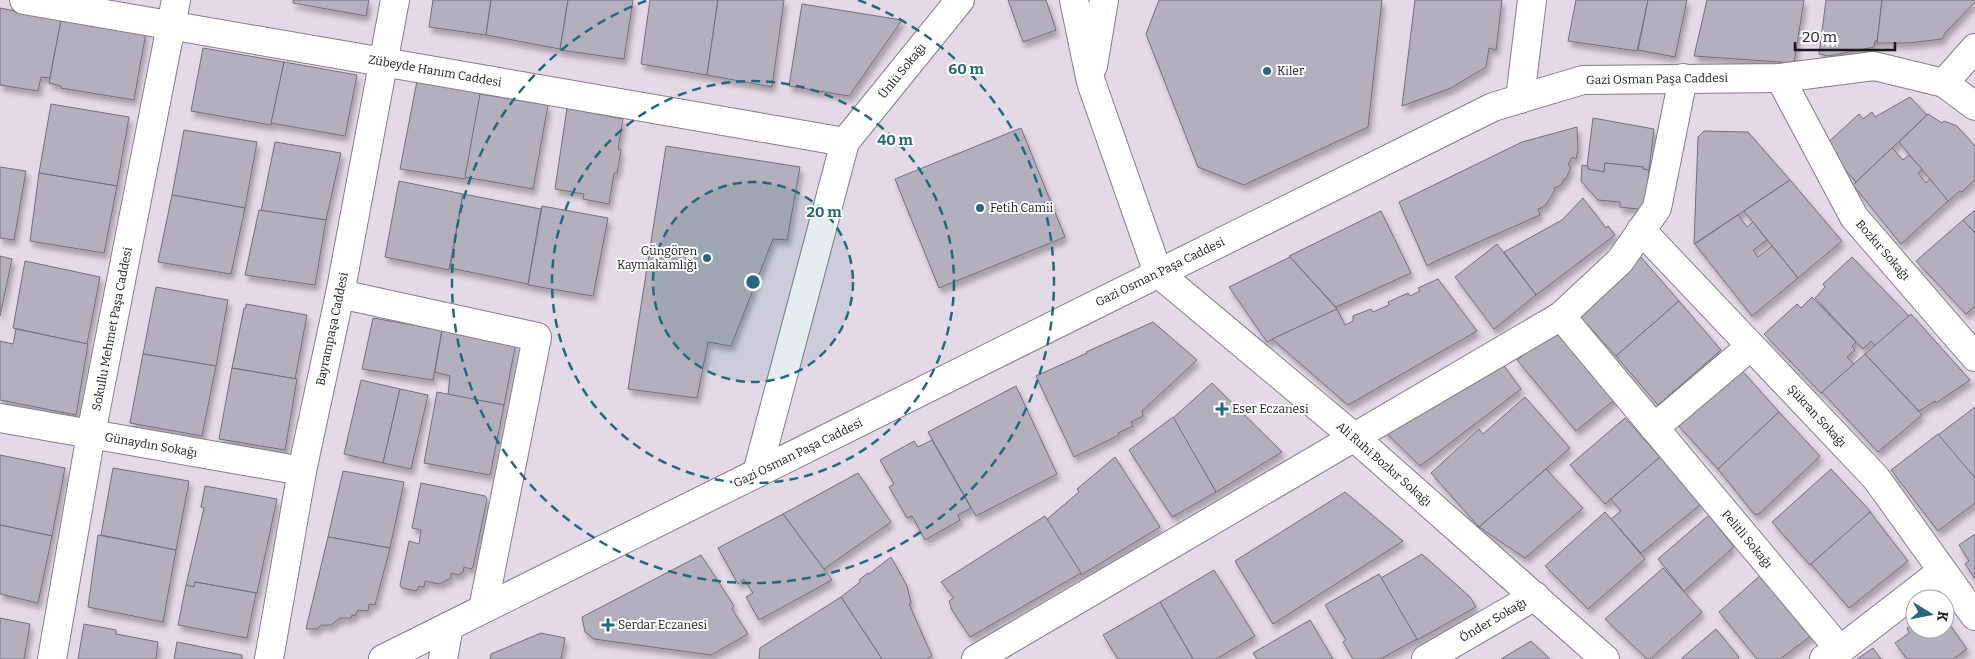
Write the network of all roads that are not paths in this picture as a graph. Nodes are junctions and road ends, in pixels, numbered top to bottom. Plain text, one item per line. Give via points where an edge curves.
1 (24, 0) edge
2 (395, 0) edge
3 (960, 0) edge
4 (1074, 0) edge
5 (1104, 0) edge
6 (1532, 0) edge
7 (173, 13) edge
8 (1975, 48) edge
9 (382, 62) junction
10 (1683, 78) junction
11 (1780, 78) junction
12 (1091, 82) junction
13 (1944, 83) junction
14 (1520, 99) junction
15 (1975, 106) edge
16 (845, 142) junction
17 (1641, 230) junction
18 (1158, 273) junction
19 (340, 294) junction
20 (1561, 316) junction
21 (1751, 346) junction
22 (1975, 356) edge
23 (0, 418) edge
24 (1654, 428) junction
25 (91, 434) junction
26 (1354, 437) junction
27 (302, 471) junction
28 (757, 473) junction
29 (1942, 571) junction
30 (1534, 596) junction
31 (483, 609) junction
32 (1975, 616) edge
33 (449, 626) junction
34 (1832, 655) edge
35 (52, 659) edge
36 (269, 659) edge
37 (383, 659) edge
38 (443, 659) edge
39 (976, 659) edge
40 (1426, 659) edge
41 (1605, 659) edge

1 - 7 street, Zübeyde Hanım Caddesi
2 - 9 street, Bayrampaşa Caddesi
3 - 16 street, Ünlü Sokağı
4 - 12 street
5 - 12 street
6 - 14 street
7 - 9 street, Zübeyde Hanım Caddesi
7 - 25 street, Sokullu Mehmet Paşa Caddesi
8 - 13 street
9 - 16 street, Zübeyde Hanım Caddesi
9 - 19 street, Bayrampaşa Caddesi
10 - 11 street, Gazi Osman Paşa Caddesi
10 - 14 street, Gazi Osman Paşa Caddesi via 1583,80
10 - 17 street via 1657,208
11 - 13 street, Gazi Osman Paşa Caddesi via 1874,66
11 - 22 street, Bozkır Sokağı via 1854,217
12 - 18 street
13 - 15 street, Gazi Osman Paşa Caddesi
14 - 18 street, Gazi Osman Paşa Caddesi via 1493,107
16 - 28 street
17 - 20 street via 1620,261
17 - 21 street, Şükran Sokağı
18 - 26 street, Ali Ruhi Bozkır Sokağı
18 - 28 street, Gazi Osman Paşa Caddesi
19 - 27 street, Bayrampaşa Caddesi
19 - 31 street via 537,336
20 - 24 street, Pelitli Sokağı
20 - 26 street
21 - 24 street
21 - 29 street, Şükran Sokağı via 1876,478
23 - 25 street, Günaydın Sokağı
24 - 34 street, Pelitli Sokağı
25 - 27 street, Günaydın Sokağı
25 - 35 street, Sokullu Mehmet Paşa Caddesi
26 - 30 street, Ali Ruhi Bozkır Sokağı
26 - 39 street
27 - 36 street, Bayrampaşa Caddesi
28 - 31 street, Gazi Osman Paşa Caddesi
29 - 32 street, Şükran Sokağı
29 - 34 street
30 - 40 street, Önder Sokağı
30 - 41 street, Ali Ruhi Bozkır Sokağı
31 - 33 street, Gazi Osman Paşa Caddesi
33 - 37 street, Gazi Osman Paşa Caddesi
33 - 38 street

